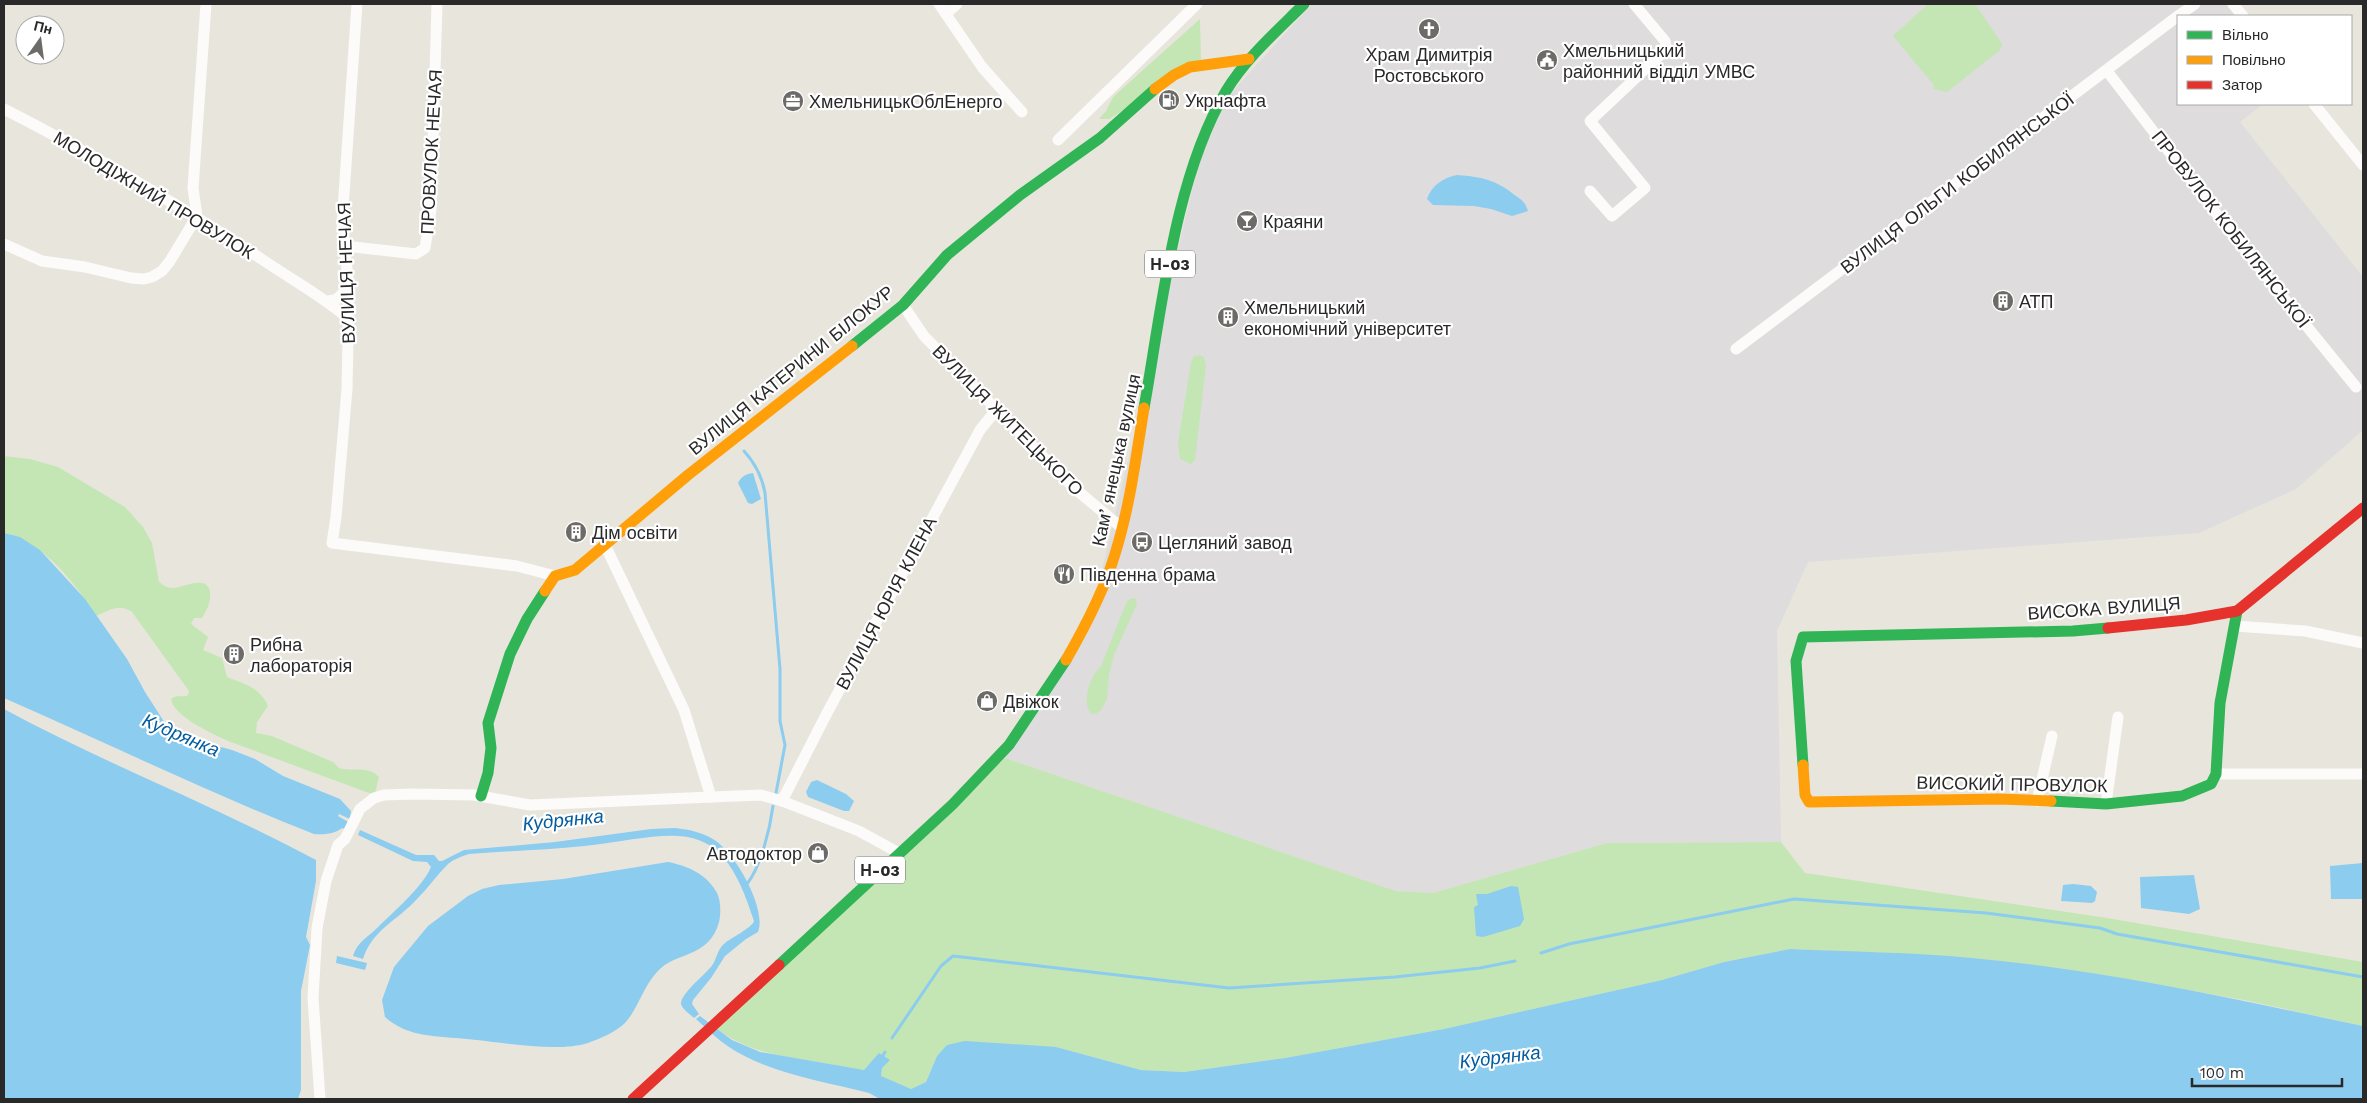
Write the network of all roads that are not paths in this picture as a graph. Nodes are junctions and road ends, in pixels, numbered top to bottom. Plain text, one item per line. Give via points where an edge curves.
1 (206, 4) edge
2 (357, 4) edge
3 (437, 4) edge
4 (939, 4) edge
5 (957, 4) edge
6 (1197, 4) edge
7 (1304, 4) edge
8 (1634, 4) edge
9 (2195, 4) edge
10 (2233, 4) edge
11 (947, 14) junction
12 (2179, 15) edge
13 (2242, 15) edge
14 (2177, 17) edge
15 (1249, 59) junction
16 (2107, 71) junction
17 (2315, 105) edge
18 (4, 109) edge
19 (1022, 112) dead end
20 (1058, 140) dead end
21 (2363, 165) edge
22 (1590, 191) dead end
23 (196, 216) junction
24 (4, 244) edge
25 (345, 246) junction
26 (349, 287) junction
27 (328, 301) junction
28 (903, 304) junction
29 (350, 320) junction
30 (1736, 349) dead end
31 (2356, 387) dead end
32 (997, 409) junction
33 (2363, 508) edge
34 (1122, 528) junction
35 (605, 545) junction
36 (555, 576) junction
37 (2237, 611) junction
38 (2235, 626) junction
39 (1811, 637) joint
40 (2363, 643) edge
41 (2118, 717) dead end
42 (2052, 736) dead end
43 (2216, 774) junction
44 (2363, 774) edge
45 (481, 796) junction
46 (711, 797) junction
47 (782, 801) junction
48 (2037, 801) junction
49 (2106, 804) junction
50 (899, 853) junction
51 (320, 1099) edge
52 (632, 1099) edge

1 - 23 street via 193,188
2 - 25 street, ВУЛИЦЯ НЕЧАЯ via 343,196
3 - 25 street, ПРОВУЛОК НЕЧАЯ via 431,210 425,248 416,254
4 - 11 street
5 - 11 street
6 - 20 street
7 - 15 street, Камʼянецька вулиця / Н-03
8 - 22 street via 1666,46 1590,121 1645,188 1612,216
9 - 12 street, ВУЛИЦЯ ОЛЬГИ КОБИЛЯНСЬКОЇ
10 - 13 street
11 - 19 street via 982,66
14 - 16 street, ВУЛИЦЯ ОЛЬГИ КОБИЛЯНСЬКОЇ
15 - 28 street, ВУЛИЦЯ КАТЕРИНИ БІЛОКУР via 1190,67 1168,79 1100,138 1020,195 948,256
15 - 34 street, Камʼянецька вулиця / Н-03 via 1226,91 1195,155 1172,255
16 - 30 street, ВУЛИЦЯ ОЛЬГИ КОБИЛЯНСЬКОЇ
16 - 31 street, ПРОВУЛОК КОБИЛЯНСЬКОЇ
17 - 21 street
18 - 23 street, МОЛОДІЖНИЙ ПРОВУЛОК
23 - 24 street via 162,271 144,279 42,261
23 - 27 street, МОЛОДІЖНИЙ ПРОВУЛОК
25 - 26 street, ВУЛИЦЯ НЕЧАЯ
26 - 27 street
26 - 29 street, ВУЛИЦЯ НЕЧАЯ
27 - 29 street, МОЛОДІЖНИЙ ПРОВУЛОК
28 - 32 street, ВУЛИЦЯ ЖИТЕЦЬКОГО via 924,336
28 - 35 street, ВУЛИЦЯ КАТЕРИНИ БІЛОКУР via 789,398 688,474
29 - 36 street, ВУЛИЦЯ НЕЧАЯ via 332,543 517,566
32 - 34 street, ВУЛИЦЯ ЖИТЕЦЬКОГО via 1073,487
32 - 47 street, ВУЛИЦЯ ЮРІЯ КЛЕНА via 980,430
33 - 37 street, ВИСОКА ВУЛИЦЯ
34 - 50 street, Камʼянецька вулиця / Н-03 via 1083,631 1043,696 1002,755
35 - 36 street, ВУЛИЦЯ КАТЕРИНИ БІЛОКУР via 575,570
35 - 46 street via 684,710
36 - 45 street via 518,635 488,723 492,748
37 - 38 street
37 - 39 street, ВИСОКА ВУЛИЦЯ via 2186,620 2073,631
38 - 40 street via 2305,631
38 - 43 street via 2220,703
39 - 48 street, ВИСОКИЙ ПРОВУЛОК via 1802,637 1796,661 1804,794 1809,802
41 - 49 street
42 - 48 street
43 - 44 street
43 - 49 street, ВИСОКИЙ ПРОВУЛОК via 2211,784 2182,796
45 - 46 street via 530,805
45 - 51 street via 384,795 374,798 360,809 345,839 338,845 326,880 317,928 313,998
46 - 47 street via 762,795
47 - 50 street via 856,830
48 - 49 street, ВИСОКИЙ ПРОВУЛОК
50 - 52 street, Камʼянецька вулиця / Н-03

